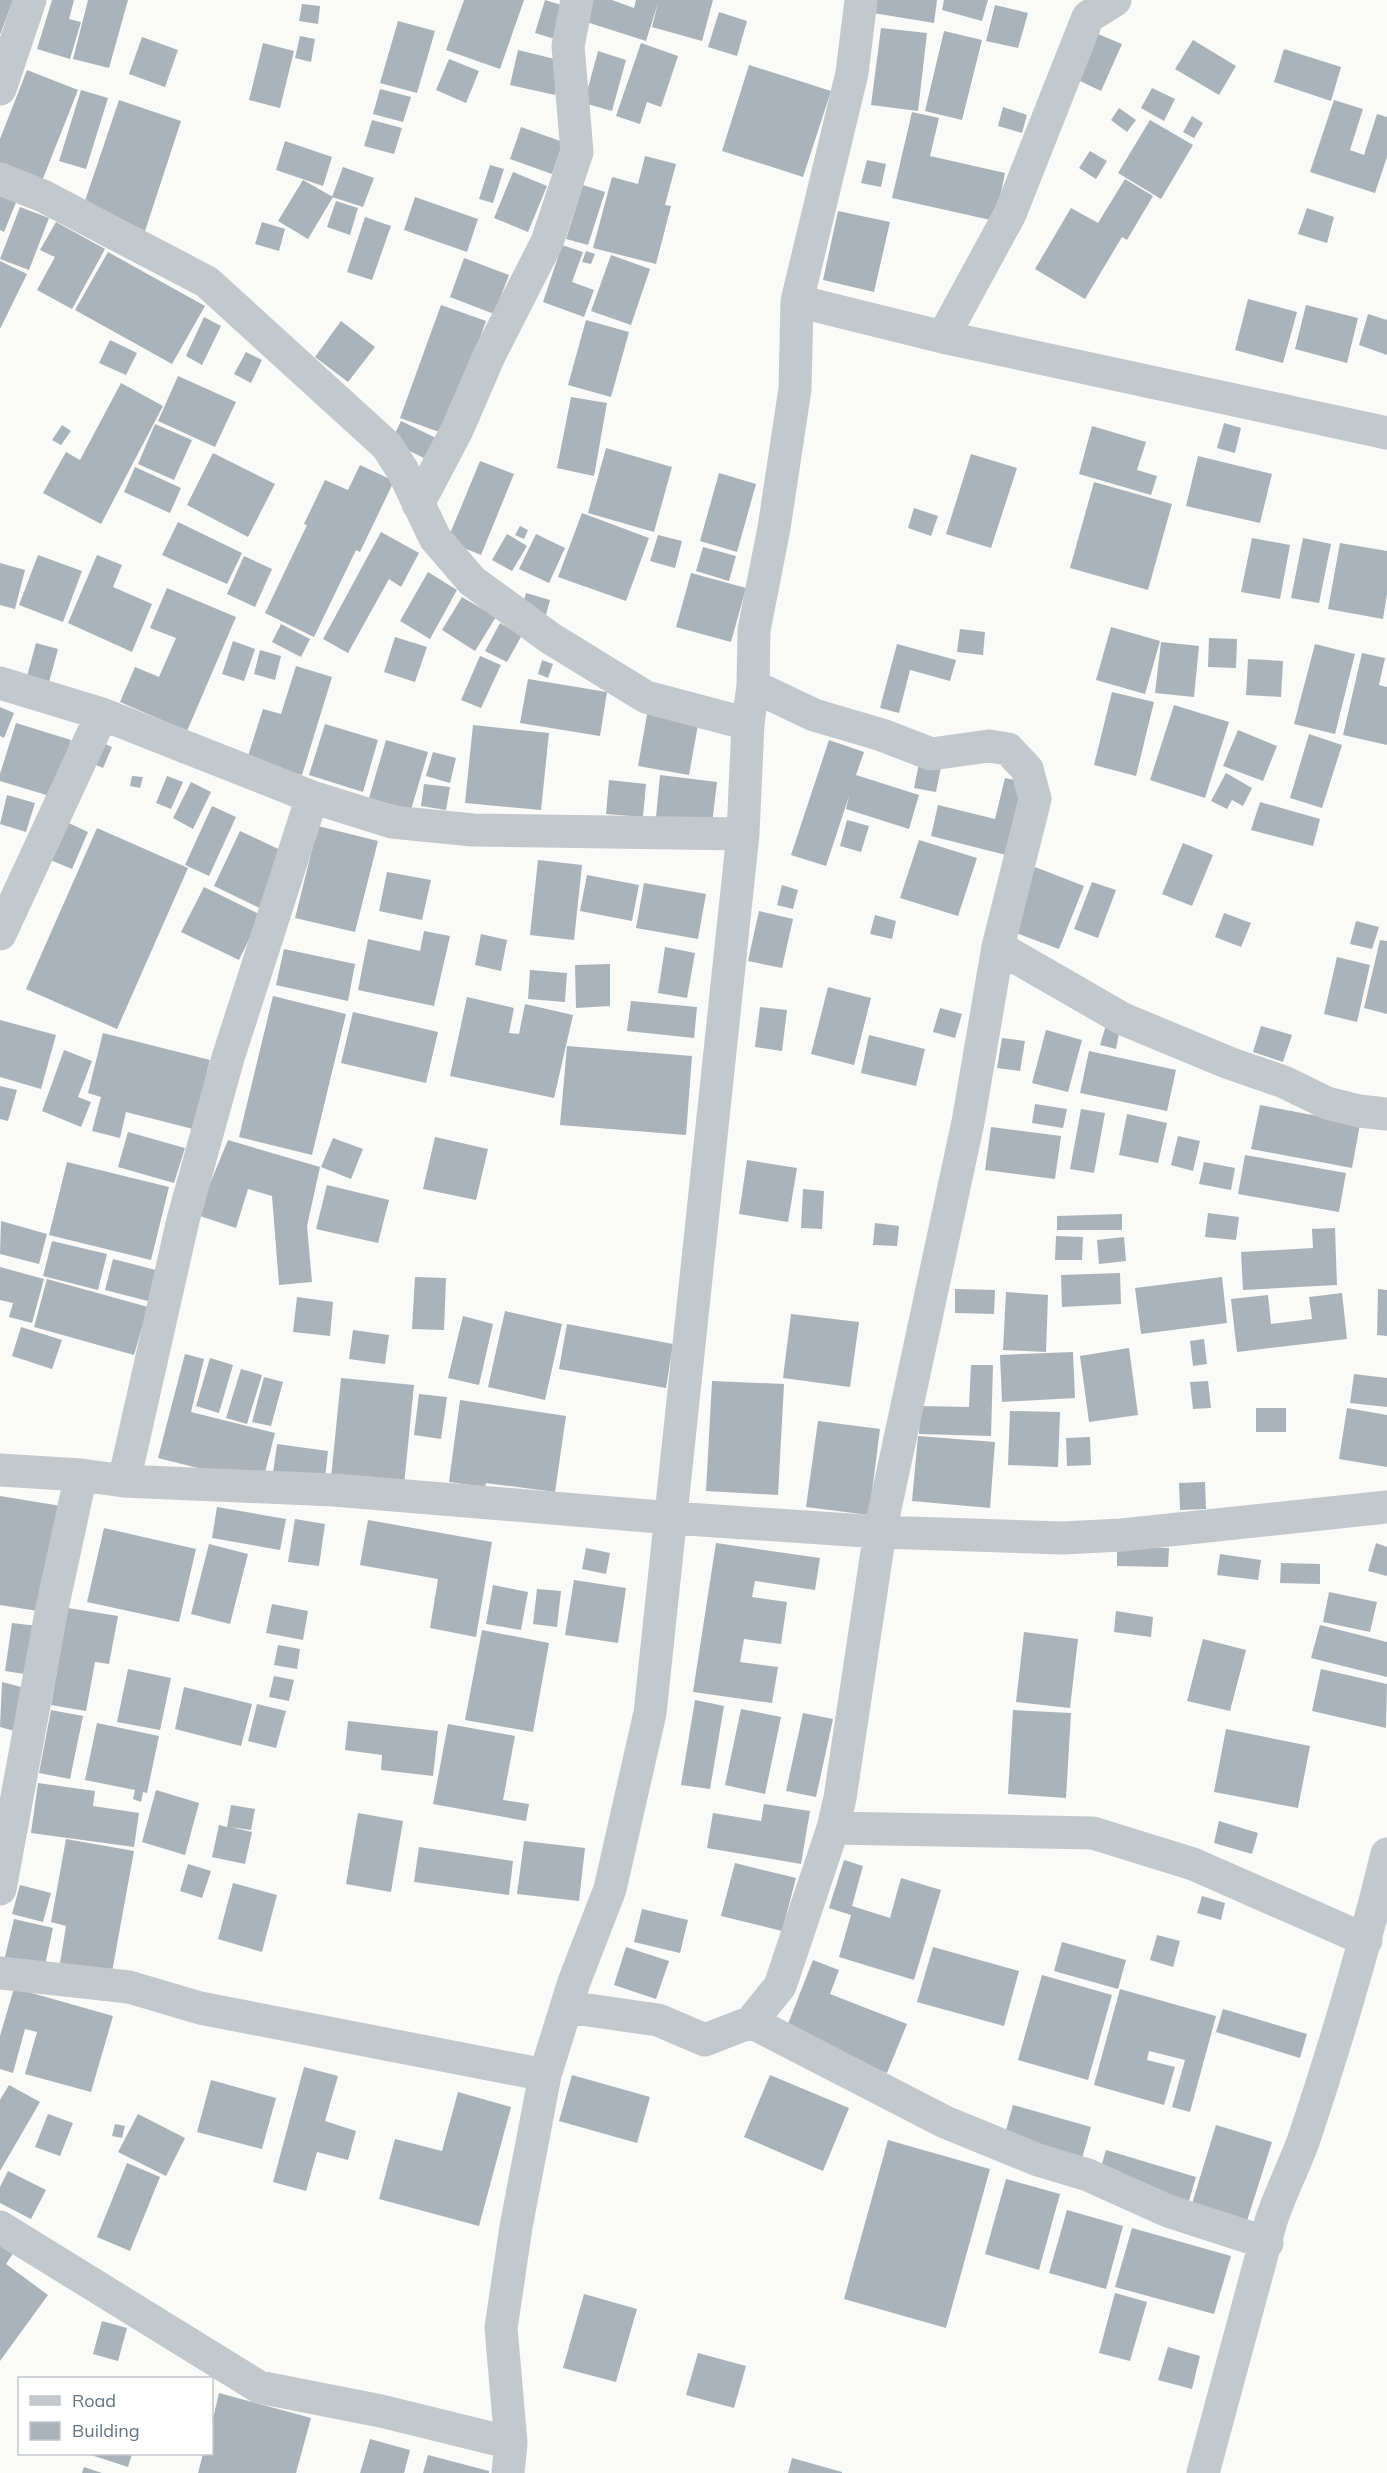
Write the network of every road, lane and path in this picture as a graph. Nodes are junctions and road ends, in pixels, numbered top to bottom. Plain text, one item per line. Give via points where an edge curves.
1 (30, 0) edge
2 (577, 0) edge
3 (861, 0) edge
4 (1115, 0) edge
5 (0, 89) edge
6 (0, 179) edge
7 (797, 301) junction
8 (943, 337) junction
9 (1387, 433) edge
10 (418, 504) junction
11 (0, 683) edge
12 (753, 686) junction
13 (102, 714) junction
14 (748, 724) junction
15 (312, 797) junction
16 (743, 834) junction
17 (0, 934) edge
18 (998, 947) junction
19 (1387, 1114) edge
20 (0, 1470) edge
21 (81, 1475) junction
22 (124, 1481) junction
23 (1387, 1507) edge
24 (672, 1518) junction
25 (880, 1532) junction
26 (833, 1828) junction
27 (1387, 1854) edge
28 (0, 1889) edge
29 (1366, 1940) junction
30 (0, 1973) edge
31 (567, 2007) junction
32 (751, 2022) junction
33 (545, 2075) junction
34 (0, 2227) edge
35 (1267, 2243) junction
36 (510, 2458) edge
37 (1203, 2473) edge

1 - 5 street
2 - 10 street via 568,46 577,152 547,242
3 - 7 street via 852,73
4 - 8 street via 1088,17 1010,214
6 - 10 street via 44,196 207,282 387,446
7 - 8 street
7 - 12 street via 795,389 754,630
8 - 9 street
10 - 14 street via 435,538 472,581 550,638 646,697
11 - 13 street
12 - 14 street
12 - 18 street via 814,715 931,754 989,746 1008,749 1027,769 1035,799
13 - 15 street
13 - 17 street
14 - 16 street
15 - 16 street via 392,822 473,830
15 - 22 street via 228,1058 183,1220
16 - 24 street
18 - 19 street via 1123,1019 1328,1103
18 - 25 street via 968,1122
20 - 21 street
21 - 22 street
21 - 28 street
22 - 24 street via 334,1490
23 - 25 street via 1062,1538
24 - 25 street
24 - 31 street via 650,1713 610,1889
25 - 26 street
26 - 29 street via 1093,1833 1192,1864
26 - 32 street via 780,1986
27 - 29 street
29 - 35 street
30 - 33 street via 129,1987 200,2008
31 - 32 street via 658,2020 705,2040
31 - 33 street
32 - 35 street via 945,2122 1038,2160 1088,2175 1168,2211
33 - 36 street via 501,2328
34 - 36 street via 259,2387 381,2411
35 - 37 street

